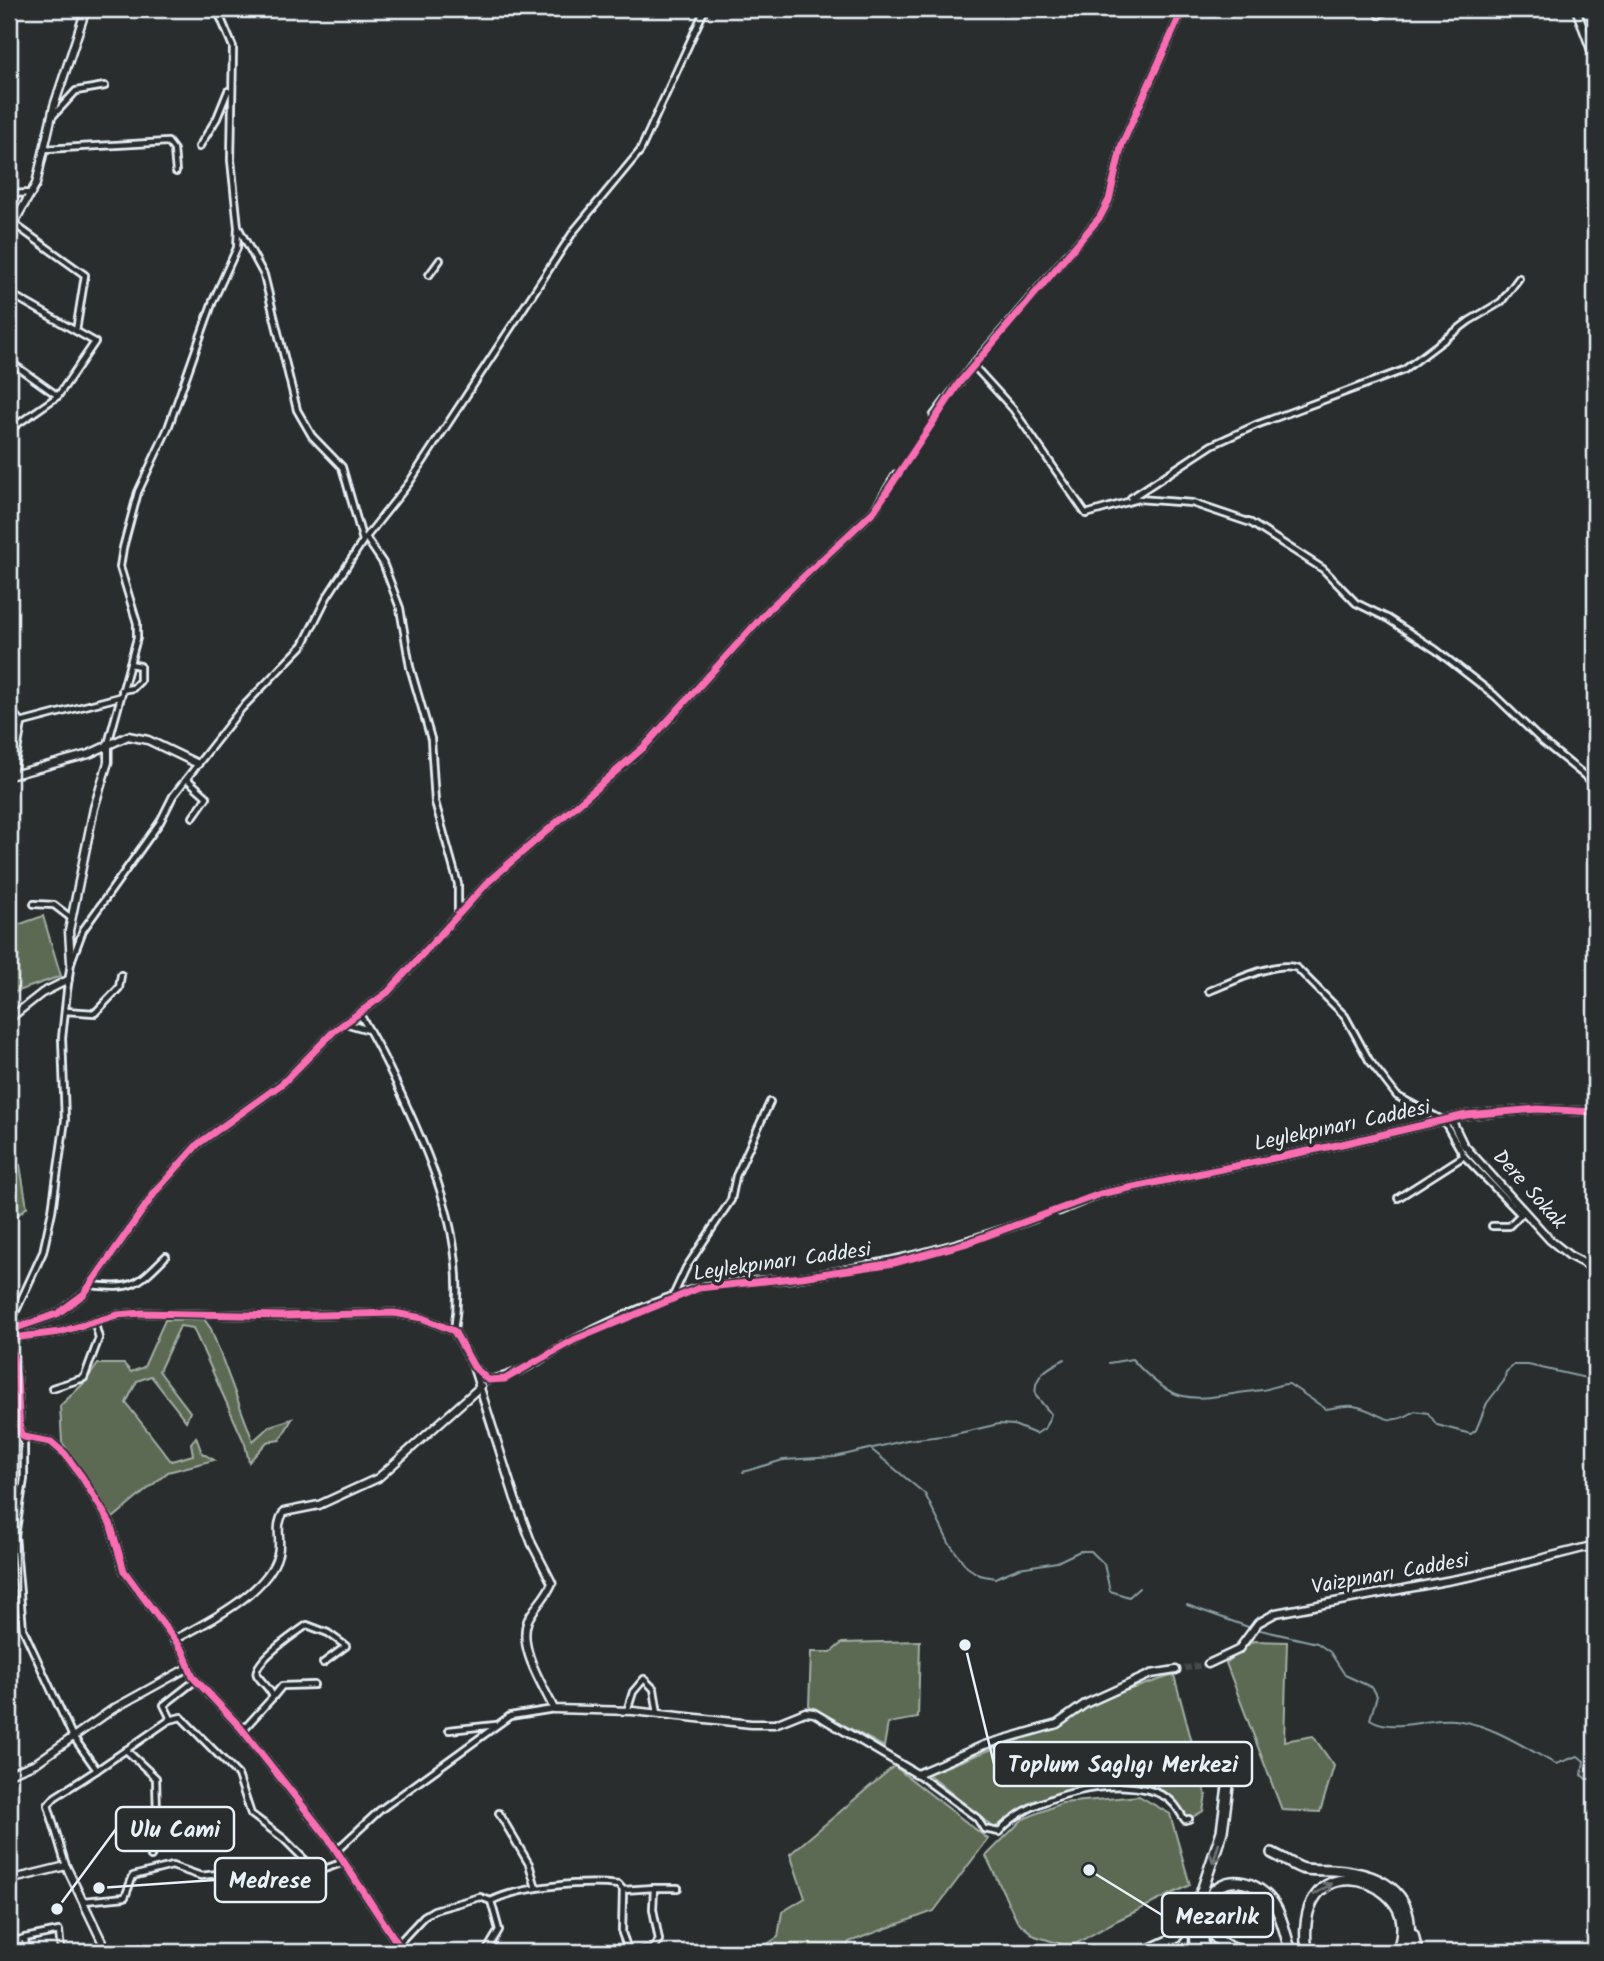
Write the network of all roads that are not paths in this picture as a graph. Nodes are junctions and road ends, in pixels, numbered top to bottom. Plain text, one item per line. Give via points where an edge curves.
1 (86, 9) edge
2 (218, 9) edge
3 (705, 9) edge
4 (1183, 9) edge
5 (1388, 9) edge
6 (1576, 9) edge
7 (1379, 15) dead end
8 (1595, 60) edge
9 (105, 86) dead end
10 (230, 87) junction
11 (51, 117) junction
12 (199, 147) dead end
13 (45, 149) junction
14 (176, 172) dead end
15 (33, 193) junction
16 (9, 194) edge
17 (14, 224) junction
18 (238, 227) junction
19 (9, 230) edge
20 (440, 260) dead end
21 (429, 275) dead end
22 (1519, 278) dead end
23 (9, 293) edge
24 (76, 331) junction
25 (9, 361) edge
26 (973, 365) junction
27 (58, 396) junction
28 (934, 416) tunnel mouth
29 (9, 430) edge
30 (897, 474) tunnel mouth
31 (1127, 500) junction
32 (365, 538) junction
33 (129, 664) junction
34 (122, 690) junction
35 (119, 697) junction
36 (9, 709) edge
37 (22, 723) junction
38 (9, 726) edge
39 (107, 744) junction
40 (198, 764) junction
41 (11, 776) edge
42 (187, 779) junction
43 (1595, 784) edge
44 (193, 817) dead end
45 (34, 904) dead end
46 (458, 914) junction
47 (72, 918) junction
48 (71, 962) junction
49 (121, 975) dead end
50 (68, 980) junction
51 (1209, 991) dead end
52 (65, 1011) junction
53 (358, 1013) junction
54 (9, 1019) edge
55 (345, 1023) junction
56 (370, 1030) junction
57 (770, 1102) dead end
58 (1595, 1112) edge
59 (1447, 1120) junction
60 (1464, 1156) junction
61 (1398, 1198) dead end
62 (1059, 1211) tunnel mouth
63 (1523, 1212) junction
64 (1036, 1218) tunnel mouth
65 (1492, 1226) dead end
66 (166, 1256) dead end
67 (1595, 1269) edge
68 (91, 1285) junction
69 (672, 1297) junction
70 (95, 1324) junction
71 (9, 1326) edge
72 (454, 1331) junction
73 (10, 1338) edge
74 (11, 1350) edge
75 (474, 1367) junction
76 (488, 1380) junction
77 (480, 1387) junction
78 (51, 1388) dead end
79 (18, 1402) junction
80 (9, 1404) edge
81 (24, 1437) junction
82 (9, 1535) edge
83 (15, 1540) junction
84 (1595, 1545) edge
85 (174, 1640) junction
86 (323, 1663) dead end
87 (1208, 1664) tunnel mouth
88 (189, 1667) junction
89 (1176, 1670) tunnel mouth
90 (196, 1680) junction
91 (314, 1685) dead end
92 (273, 1698) junction
93 (554, 1709) junction
94 (627, 1711) junction
95 (658, 1714) junction
96 (168, 1721) junction
97 (497, 1725) junction
98 (243, 1730) junction
99 (449, 1730) dead end
100 (72, 1735) junction
101 (126, 1750) junction
102 (97, 1770) junction
103 (9, 1774) edge
104 (917, 1774) junction
105 (1228, 1786) dead end
106 (499, 1813) dead end
107 (1189, 1819) dead end
108 (337, 1851) junction
109 (1272, 1853) dead end
110 (151, 1857) dead end
111 (344, 1863) junction
112 (66, 1866) junction
113 (316, 1872) junction
114 (9, 1880) edge
115 (536, 1888) junction
116 (654, 1888) junction
117 (678, 1888) dead end
118 (623, 1890) junction
119 (84, 1901) junction
120 (491, 1901) junction
121 (1194, 1915) junction
122 (1203, 1921) junction
123 (1412, 1930) junction
124 (25, 1938) junction
125 (9, 1943) edge
126 (397, 1945) junction
127 (1290, 1949) edge
128 (1307, 1951) edge
129 (1400, 1951) edge
130 (26, 1952) edge
131 (61, 1952) edge
132 (107, 1952) edge
133 (403, 1952) edge
134 (486, 1952) edge
135 (629, 1952) edge
136 (639, 1952) edge
137 (651, 1952) edge
138 (1144, 1952) edge
139 (1196, 1952) edge
140 (1204, 1952) edge
141 (1243, 1952) edge
142 (1418, 1952) edge

1 - 11 street
2 - 10 street via 233,47
3 - 32 street via 640,151 574,231 409,483
4 - 26 street via 1122,144 1106,207
5 - 7 street
6 - 8 street
9 - 11 street via 76,91
10 - 12 street
10 - 18 street
11 - 13 street
13 - 14 street via 168,142 174,150
13 - 15 street
15 - 16 street
15 - 17 street
17 - 19 street
17 - 24 street via 85,275
18 - 32 street via 261,266 297,410 312,436 342,467
18 - 33 street via 237,248 168,428 138,492 123,548 123,581 137,624
20 - 21 street
22 - 31 street via 1501,302 1404,370 1212,445
23 - 24 street
24 - 27 street via 95,342
25 - 27 street
26 - 28 street
26 - 31 street via 1013,410 1086,514
27 - 29 street
30 - 46 street via 874,511 770,608 645,747 496,874
31 - 43 street via 1192,503 1251,523 1280,540 1323,569 1356,603 1410,632 1494,695
32 - 40 street via 303,645 241,709
32 - 46 street via 389,574 402,617 410,667 431,739 435,802 457,884
33 - 34 street
33 - 34 street via 140,667 140,681
34 - 35 street
35 - 37 street
35 - 39 street
36 - 37 street
37 - 38 street
37 - 41 street
39 - 40 street via 128,736 148,740
39 - 41 street via 89,754
39 - 47 street via 108,762
40 - 42 street
42 - 44 street via 207,797
42 - 48 street via 83,930
45 - 47 street via 54,905
46 - 53 street via 407,974
47 - 48 street
48 - 50 street
49 - 52 street via 119,988 95,1013
50 - 52 street
50 - 54 street
51 - 59 street via 1270,969 1297,968 1345,1016 1369,1060 1397,1096
52 - 71 street via 65,1120 52,1211 43,1252
53 - 55 street
53 - 56 street
55 - 56 street
55 - 68 street via 283,1083 198,1144 156,1191
56 - 72 street via 448,1207 456,1256
57 - 69 street via 736,1176 731,1200
58 - 59 street, Leylekpınarı Caddesi via 1538,1109
59 - 60 street
59 - 62 street, Leylekpınarı Caddesi via 1111,1192
59 - 63 street, Dere Sokak
60 - 61 street
60 - 63 street
63 - 65 street via 1509,1226
63 - 67 street, Dere Sokak via 1570,1256
64 - 69 street, Leylekpınarı Caddesi via 894,1263 712,1285
66 - 68 street via 144,1280 110,1287
68 - 73 street via 57,1314 19,1327
69 - 76 street, Leylekpınarı Caddesi via 574,1340 505,1379
70 - 72 street via 117,1315 142,1313 285,1316 357,1312 422,1318
70 - 73 street
70 - 78 street via 99,1338 84,1378
72 - 75 street
73 - 74 street
74 - 79 street
75 - 76 street
75 - 77 street
76 - 77 street
77 - 85 street via 377,1478 319,1506 284,1512 277,1523 277,1556 260,1582 232,1609
77 - 93 street via 519,1510 552,1583 524,1631 526,1646
79 - 80 street
79 - 81 street
81 - 83 street via 24,1479
81 - 85 street via 51,1442 65,1454 110,1523 124,1571
82 - 83 street
83 - 100 street via 23,1629
84 - 87 street, Vaizpınarı Caddesi via 1473,1576 1295,1607 1262,1619 1238,1650
85 - 88 street
86 - 92 street via 346,1646 307,1625 256,1669
88 - 90 street
88 - 100 street
89 - 104 street via 1151,1674 1085,1704 1057,1724 984,1745
90 - 96 street via 164,1705
90 - 98 street
91 - 92 street via 282,1686
92 - 98 street
93 - 94 street
93 - 97 street via 510,1716
94 - 95 street
94 - 95 street via 633,1692 644,1679 654,1689
95 - 104 street via 775,1724 814,1713
96 - 101 street
96 - 113 street via 181,1717 229,1765 237,1774 251,1814
97 - 99 street
97 - 108 street via 380,1810
98 - 108 street
100 - 102 street
100 - 103 street via 36,1763
101 - 102 street
101 - 110 street via 156,1778
102 - 112 street via 48,1805
104 - 107 street via 991,1833 999,1832 1009,1819 1031,1806 1103,1787 1155,1791
105 -> 121 highway via 1222,1831
106 - 115 street via 529,1864
108 - 111 street
109 - 123 highway via 1303,1868 1369,1875 1389,1885 1404,1902
111 - 113 street
111 - 126 street
112 - 114 street
112 - 119 street
113 - 119 street via 308,1867 278,1882 261,1875 201,1876 172,1866 133,1876 125,1897
115 - 118 street via 604,1883 620,1885
115 - 120 street
116 - 117 street
116 - 118 street
116 - 137 street via 659,1940
118 - 135 street via 622,1933
119 - 132 street
120 - 126 street via 480,1897 434,1910
120 - 134 street via 499,1930
121 - 138 highway via 1175,1938
121 - 139 highway
122 - 127 highway via 1205,1905 1222,1884 1238,1880 1256,1885 1276,1907
122 - 140 highway
122 - 141 highway via 1214,1938
123 - 129 highway
123 - 142 highway
124 - 125 street
124 - 130 street
124 - 131 street via 59,1931
126 - 133 street
128 -> 129 highway via 1306,1913 1312,1896 1339,1881 1364,1883 1392,1899 1402,1920
136 - 137 street via 646,1948
139 - 140 street

